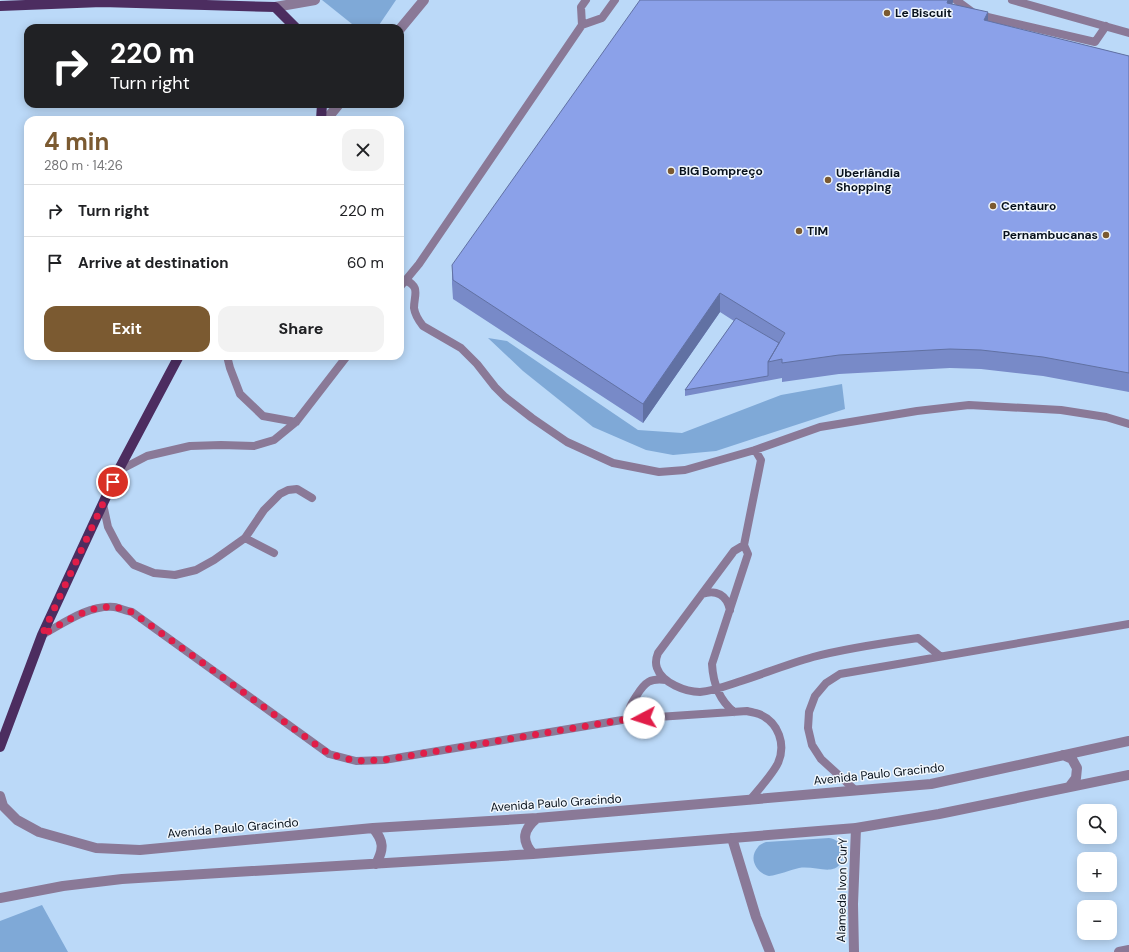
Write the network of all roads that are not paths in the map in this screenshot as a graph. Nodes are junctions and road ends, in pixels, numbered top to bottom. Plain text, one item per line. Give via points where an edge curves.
1 (315, 0) edge
2 (424, 0) edge
3 (586, 0) edge
4 (615, 0) edge
5 (956, 0) edge
6 (1012, 0) edge
7 (0, 6) edge
8 (275, 7) junction
9 (292, 24) edge
10 (404, 24) edge
11 (582, 25) junction
12 (1106, 26) junction
13 (1129, 33) edge
14 (336, 108) edge
15 (329, 116) edge
16 (404, 281) edge
17 (404, 283) edge
18 (177, 360) edge
19 (228, 360) edge
20 (344, 360) edge
21 (296, 422) junction
22 (1129, 424) edge
23 (755, 450) junction
24 (118, 471) junction
25 (312, 498) dead end
26 (103, 504) junction
27 (245, 538) junction
28 (744, 545) junction
29 (274, 553) dead end
30 (702, 594) junction
31 (730, 610) junction
32 (1129, 624) edge
33 (42, 635) junction
34 (940, 656) junction
35 (666, 680) junction
36 (718, 689) junction
37 (734, 712) junction
38 (628, 719) junction
39 (1129, 741) edge
40 (0, 747) edge
41 (1063, 755) junction
42 (1129, 775) edge
43 (1070, 786) junction
44 (855, 790) junction
45 (0, 796) edge
46 (750, 800) junction
47 (537, 818) junction
48 (373, 828) junction
49 (856, 828) junction
50 (732, 838) junction
51 (533, 854) junction
52 (376, 864) junction
53 (0, 898) edge
54 (1129, 950) edge
55 (770, 952) edge
56 (854, 952) edge
57 (1119, 952) edge

1 - 8 street
2 - 10 street
3 - 11 lane via 581,7
4 - 11 lane via 602,18
5 - 12 lane via 976,14 1095,42
6 - 12 lane
7 - 8 main road via 102,2
8 - 9 main road
11 - 16 lane via 419,264
12 - 13 lane
14 - 15 street
17 - 23 lane via 410,282 416,291 414,308 424,326 460,348 506,397 567,442 613,463 659,472 685,470
18 - 24 main road
19 - 21 lane via 240,394 263,416
20 - 21 lane
21 - 24 lane via 274,440 254,446 190,446 147,456
22 - 23 lane via 1106,417 1061,410 969,405 820,427
23 - 28 lane via 761,460
24 - 26 main road
25 - 27 lane via 297,489 280,494 264,510
26 - 27 lane via 108,527 119,548 134,565 154,573 175,575 196,570
26 - 33 main road
27 - 29 lane
28 - 30 lane via 734,551
28 - 31 lane via 748,554
30 - 31 lane via 712,592 722,595
30 - 35 lane via 658,653 657,668
31 - 36 lane via 712,664 713,677
32 - 34 lane
33 - 38 lane via 97,608 115,607 132,612 329,754 356,761 384,760
33 - 40 main road
34 - 36 lane via 918,638 889,642 813,657
34 - 44 lane via 840,674 826,683 815,696 809,712 808,728 812,744 821,759
35 - 36 lane via 682,689 700,692
35 - 38 lane via 658,679 644,685 629,708
36 - 37 lane via 726,706
37 - 38 lane
37 - 46 lane via 747,711 770,720 781,741 782,753 778,765
39 - 41 street, Avenida Paulo Gracindo
41 - 43 street via 1072,759 1077,768 1076,778
41 - 44 street, Avenida Paulo Gracindo via 931,784
42 - 43 street
43 - 49 street via 939,814
44 - 46 street, Avenida Paulo Gracindo
45 - 48 street, Avenida Paulo Gracindo via 3,806 16,820 39,832 96,848 140,850
46 - 47 street, Avenida Paulo Gracindo
47 - 48 street, Avenida Paulo Gracindo
47 - 51 street via 529,825 525,835 526,846
48 - 52 street via 379,835 382,845 381,855
49 - 50 street
49 - 56 street, Alameda Ivon CurY
50 - 51 street
50 - 55 street via 756,917
51 - 52 street
52 - 53 street via 122,879 63,886
54 - 57 street

